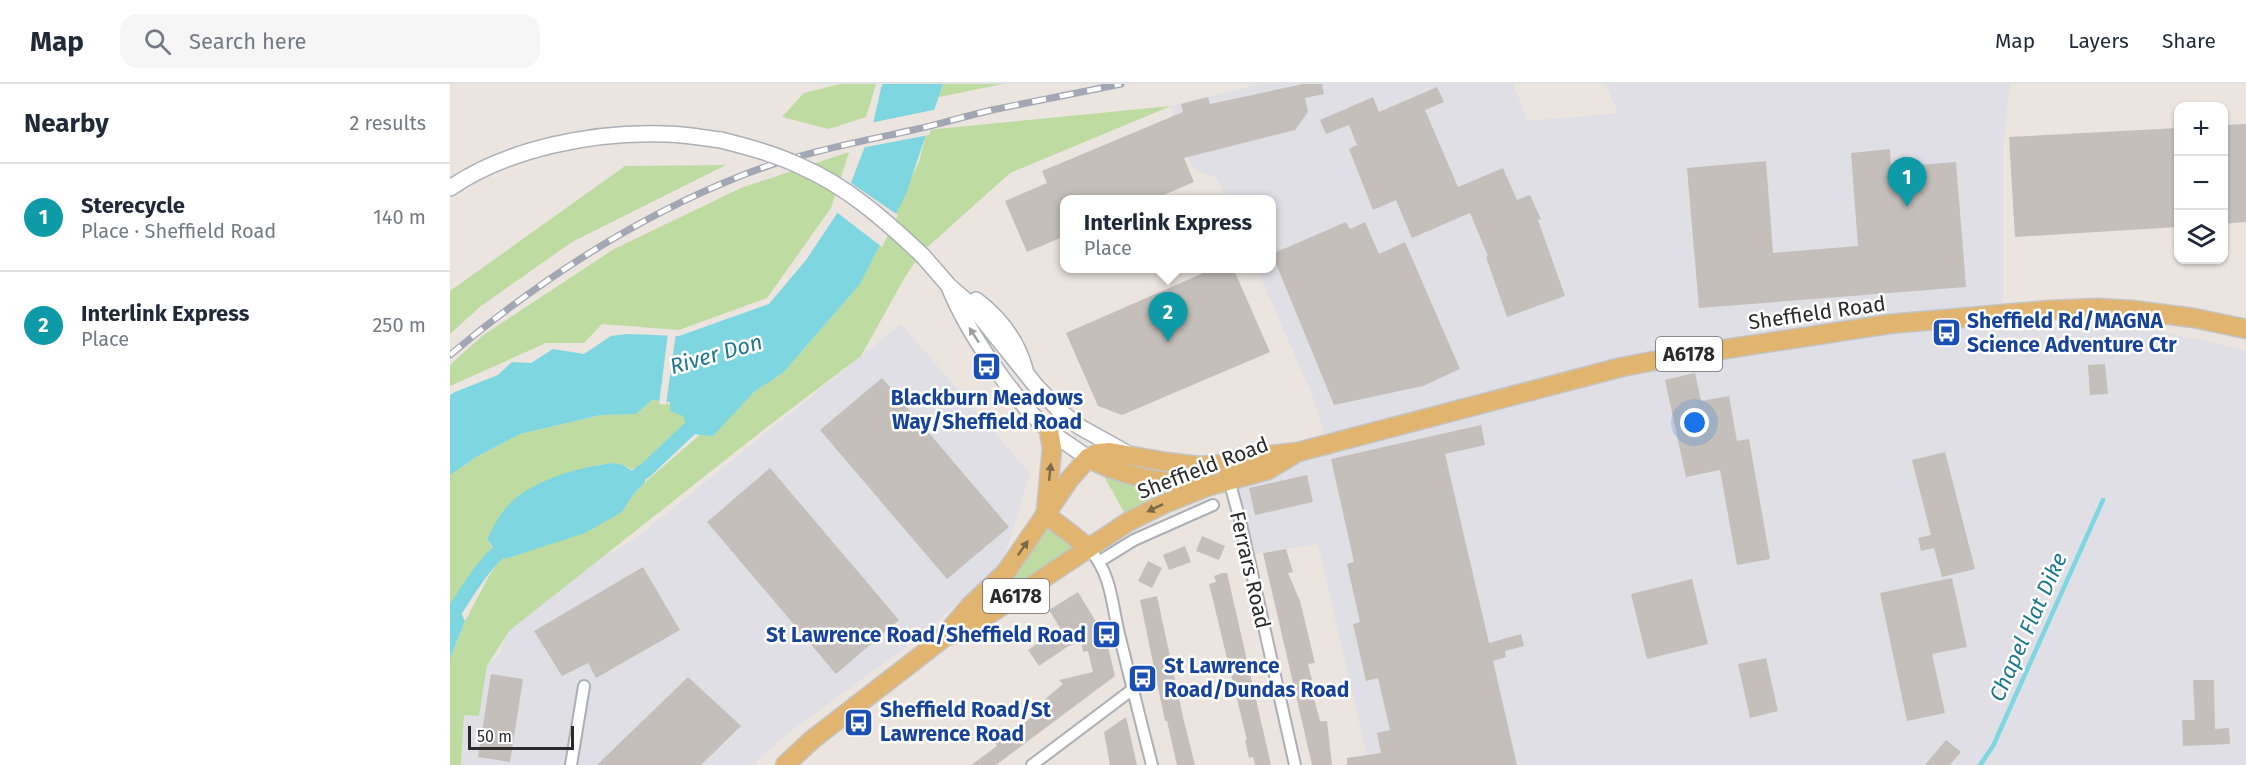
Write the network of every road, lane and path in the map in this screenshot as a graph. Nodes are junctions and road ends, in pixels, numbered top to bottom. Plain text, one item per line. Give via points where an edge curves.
1 (450, 188) edge
2 (949, 286) junction
3 (2246, 328) edge
4 (1049, 430) junction
5 (1298, 452) junction
6 (1128, 454) junction
7 (1088, 458) junction
8 (1199, 466) junction
9 (1229, 480) junction
10 (1209, 486) junction
11 (1213, 505) dead end
12 (1045, 514) junction
13 (1094, 554) junction
14 (941, 640) junction
15 (584, 686) dead end
16 (1133, 690) junction
17 (571, 765) edge
18 (785, 765) edge
19 (1032, 765) edge
20 (1152, 765) edge
21 (1295, 765) edge

1 - 2 street, bridge via 508,159 563,142 667,134 721,140 802,166 837,186 867,206 923,256
4 -> 2 street via 991,361 960,314
2 - 6 street via 971,305 1061,412
3 - 5 main road, Sheffield Road / A6178 via 2097,308 1888,324 1622,367
4 - 7 street
12 -> 4 main road via 1053,448
5 - 8 main road, Sheffield Road / A6178
5 - 9 main road, Sheffield Road / A6178 via 1268,470
6 - 7 main road, Sheffield Road / A6178 via 1099,453
6 - 8 main road, Sheffield Road / A6178
7 - 10 main road via 1130,475
7 - 12 main road, Sheffield Road / A6178
8 - 9 main road via 1222,471
9 - 10 main road, Sheffield Road / A6178
9 - 21 street, Ferrars Road
10 -> 13 main road, Sheffield Road / A6178 via 1128,522
11 - 13 street, Sheffield Road
12 - 13 main road
14 -> 12 main road, Sheffield Road / A6178 via 1006,572
13 - 14 main road, Sheffield Road / A6178
13 - 16 street via 1110,584
14 - 18 main road, Sheffield Road / A6178
15 - 17 street
16 - 19 street
16 - 20 street

